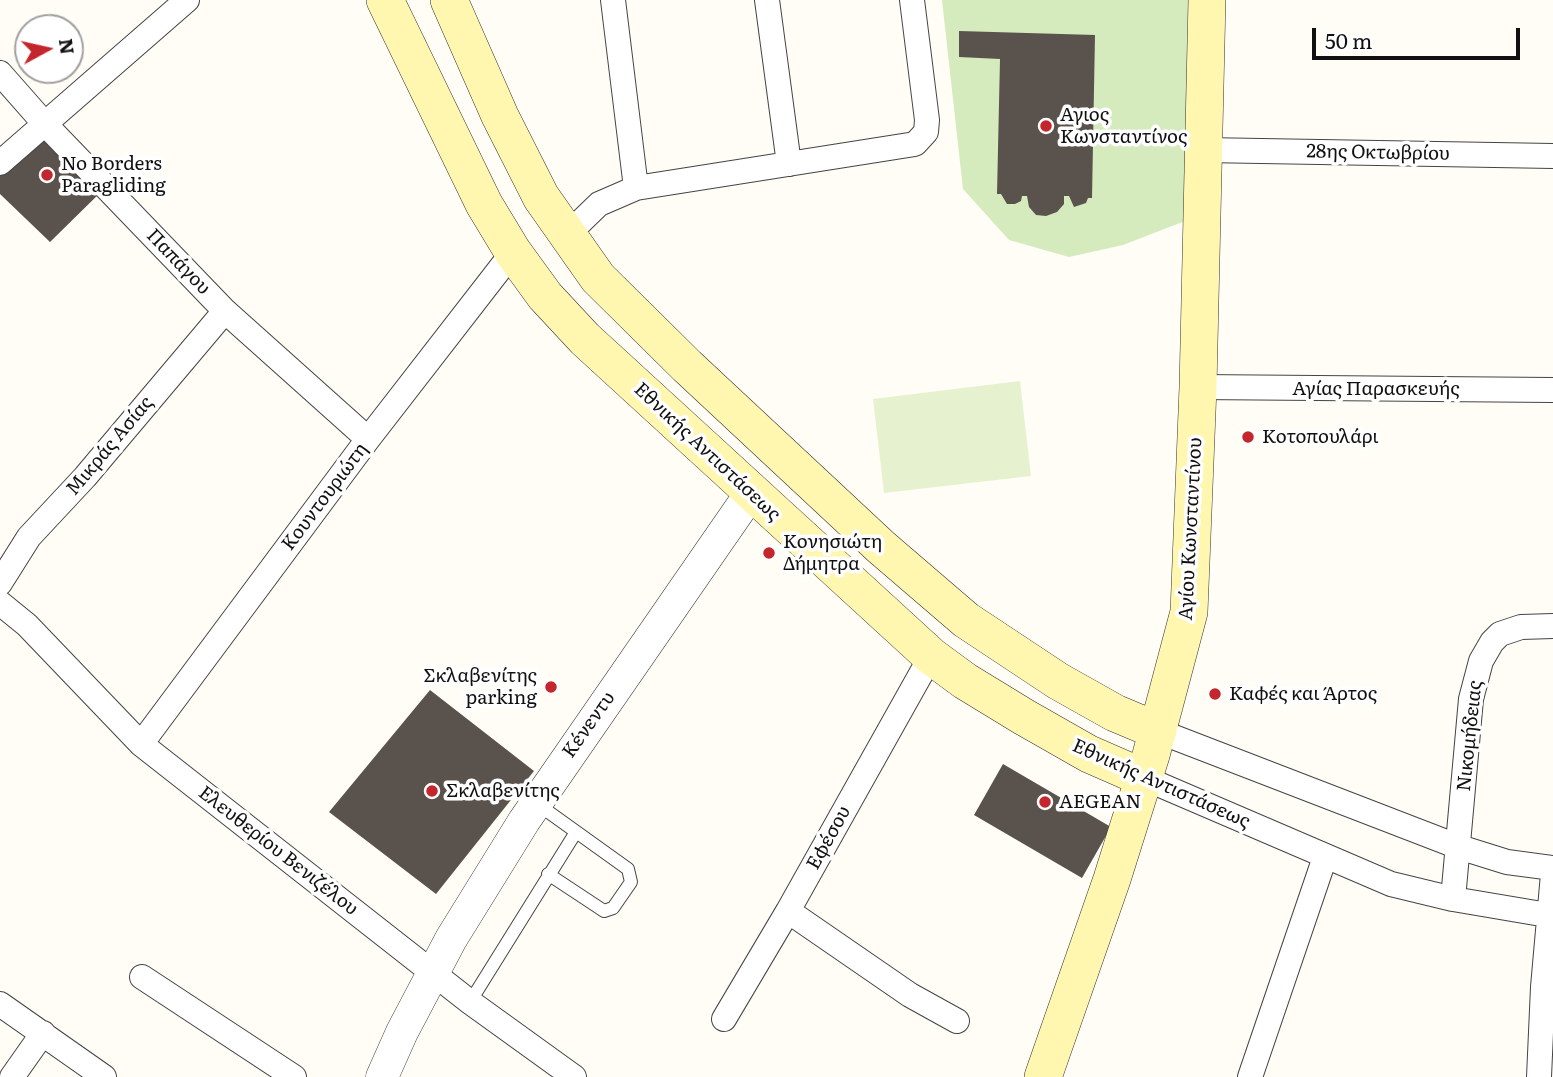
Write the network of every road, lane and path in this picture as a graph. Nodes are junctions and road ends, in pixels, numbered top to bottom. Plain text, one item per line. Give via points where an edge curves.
1 (187, 0) edge
2 (385, 0) edge
3 (449, 0) edge
4 (613, 0) edge
5 (767, 0) edge
6 (912, 0) edge
7 (1207, 0) edge
8 (0, 73) edge
9 (44, 123) junction
10 (1203, 150) junction
11 (1553, 156) edge
12 (0, 163) edge
13 (789, 164) junction
14 (636, 188) junction
15 (567, 235) junction
16 (513, 252) junction
17 (225, 311) junction
18 (1198, 387) junction
19 (1553, 390) edge
20 (368, 439) junction
21 (751, 494) junction
22 (0, 583) edge
23 (0, 603) edge
24 (1553, 625) edge
25 (931, 656) junction
26 (1158, 730) junction
27 (141, 744) junction
28 (1143, 778) junction
29 (536, 803) junction
30 (576, 832) junction
31 (1459, 847) junction
32 (1325, 857) junction
33 (1553, 868) edge
34 (548, 874) junction
35 (1553, 874) edge
36 (1453, 899) junction
37 (788, 911) junction
38 (1551, 916) edge
39 (434, 972) junction
40 (142, 977) dead end
41 (470, 1002) junction
42 (0, 1004) edge
43 (724, 1019) dead end
44 (957, 1021) dead end
45 (43, 1033) junction
46 (12, 1077) edge
47 (104, 1077) edge
48 (294, 1077) edge
49 (382, 1077) edge
50 (575, 1077) edge
51 (1043, 1077) edge
52 (1250, 1077) edge
53 (1539, 1077) edge

1 - 9 street
2 - 16 main road, Εθνικής Αντιστάσεως via 474,185
3 - 15 main road via 499,116 541,197
4 - 14 street
5 - 13 street
6 - 13 street via 926,132 915,144
7 - 10 main road, Αγίου Κωνσταντίνου
8 - 9 street, Παπάγου
9 - 12 street
9 - 17 street, Παπάγου
10 - 11 street, 28ης Οκτωβρίου
10 - 18 main road, Αγίου Κωνσταντίνου
13 - 14 street
14 - 15 street via 599,204
15 - 26 main road via 598,278 687,366 966,620 1058,681 1115,713
16 - 20 street, Κουντουριώτη
16 - 21 main road, Εθνικής Αντιστάσεως via 585,339
17 - 20 street, Παπάγου
17 - 22 street, Μικράς Ασίας via 29,537
18 - 19 street, Αγίας Παρασκευής
18 - 26 main road, Αγίου Κωνσταντίνου via 1189,612
20 - 27 street, Κουντουριώτη
21 - 25 main road, Εθνικής Αντιστάσεως
21 - 29 street, Κένεντυ
23 - 27 street, Ελευθερίου Βενιζέλου via 27,625
24 - 31 street, Νικομήδειας via 1500,634 1481,661 1471,699
25 - 28 main road, Εθνικής Αντιστάσεως via 1024,718
25 - 37 street, Εφέσου
26 - 28 main road, Αγίου Κωνσταντίνου
26 - 31 street
27 - 39 street, Ελευθερίου Βενιζέλου
28 - 32 street, Εθνικής Αντιστάσεως
28 - 51 main road, Αγίου Κωνσταντίνου
29 - 30 lane
29 - 39 street, Κένεντυ
30 - 34 lane
30 - 34 lane via 628,869 631,882 613,908 604,911
31 - 33 street via 1507,862
31 - 36 street, Νικομήδειας
32 - 36 street, Εθνικής Αντιστάσεως via 1391,884
32 - 52 street
34 - 41 lane
35 - 38 street
36 - 38 street, Εθνικής Αντιστάσεως
37 - 43 street, Εφέσου
37 - 44 street via 910,995
38 - 53 street
39 - 41 street, Ελευθερίου Βενιζέλου
39 - 49 street, Κένεντυ
40 - 48 street
41 - 50 street, Ελευθερίου Βενιζέλου
42 - 45 street
45 - 46 street
45 - 47 street

